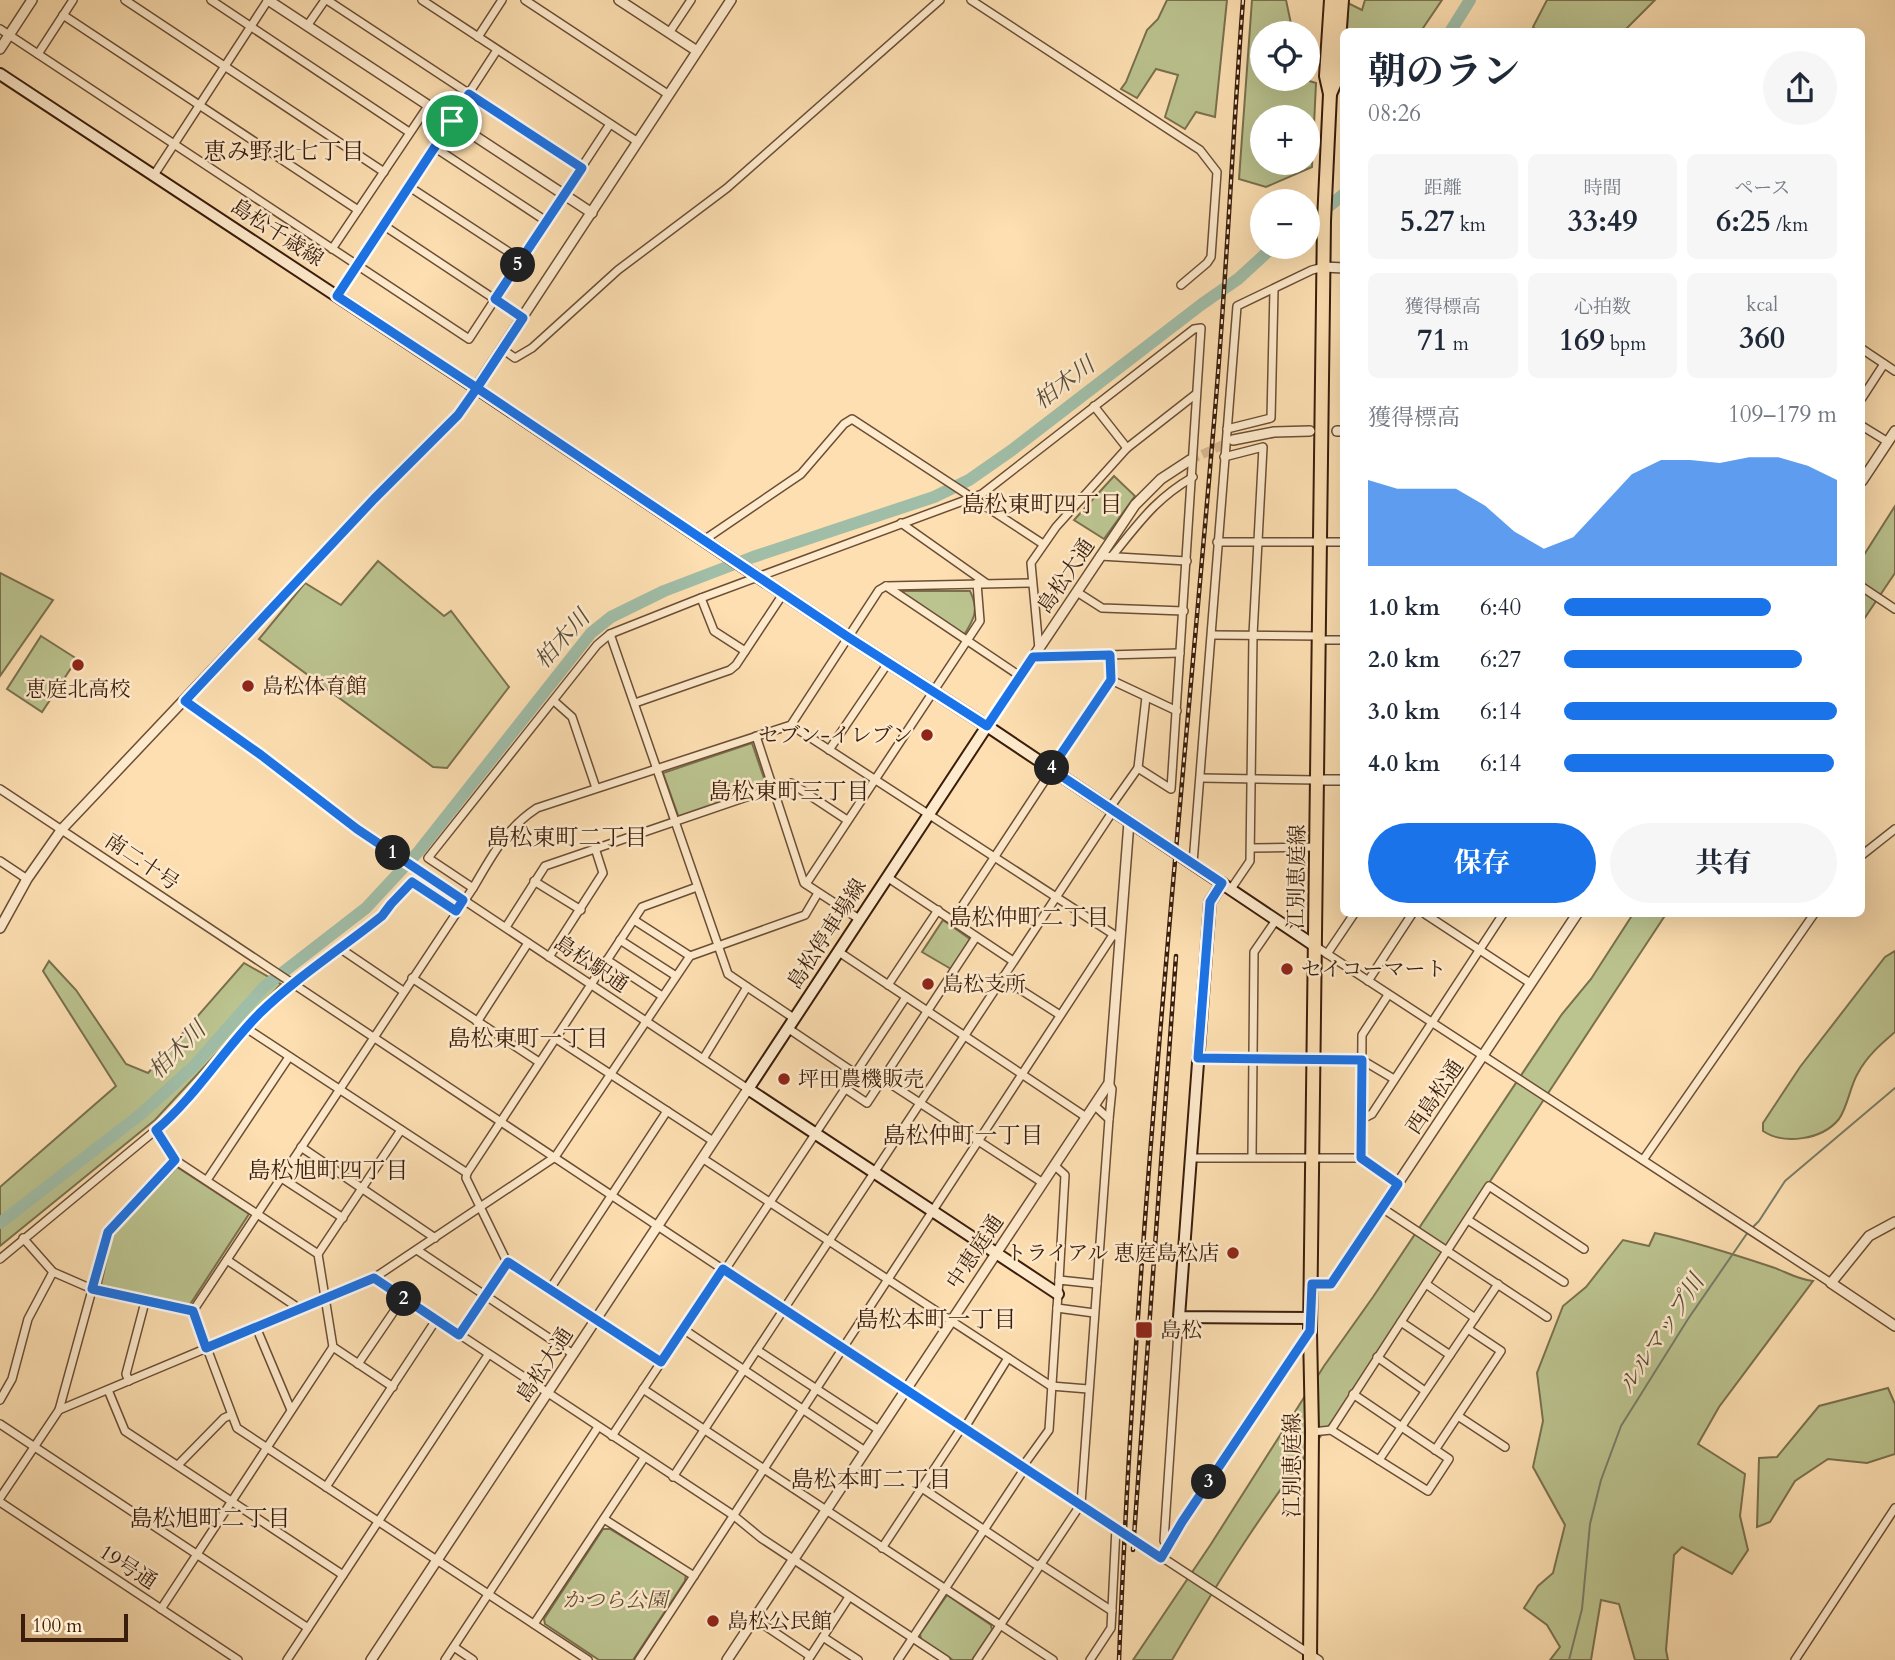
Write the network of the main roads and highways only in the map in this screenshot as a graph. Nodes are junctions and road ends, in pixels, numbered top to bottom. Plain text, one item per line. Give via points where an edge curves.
1 (1331, 0) edge
2 (1342, 0) edge
3 (0, 74) edge
4 (1330, 94) junction
5 (987, 726) junction
6 (1226, 886) junction
7 (1315, 946) junction
8 (1058, 1294) road end
9 (1311, 1324) junction
10 (1313, 1658) edge

1 - 4 main road, 江別恵庭線 via 1326,76
2 - 4 main road, 江別恵庭線 via 1336,80
3 - 5 main road, 島松千歳線
4 - 7 main road, 江別恵庭線 via 1324,221
5 - 6 main road
5 - 8 main road, 島松停車場線 via 748,1089
6 - 7 main road
6 - 9 main road via 1210,902 1179,1317
7 - 9 main road, 江別恵庭線
9 - 10 main road, 江別恵庭線

